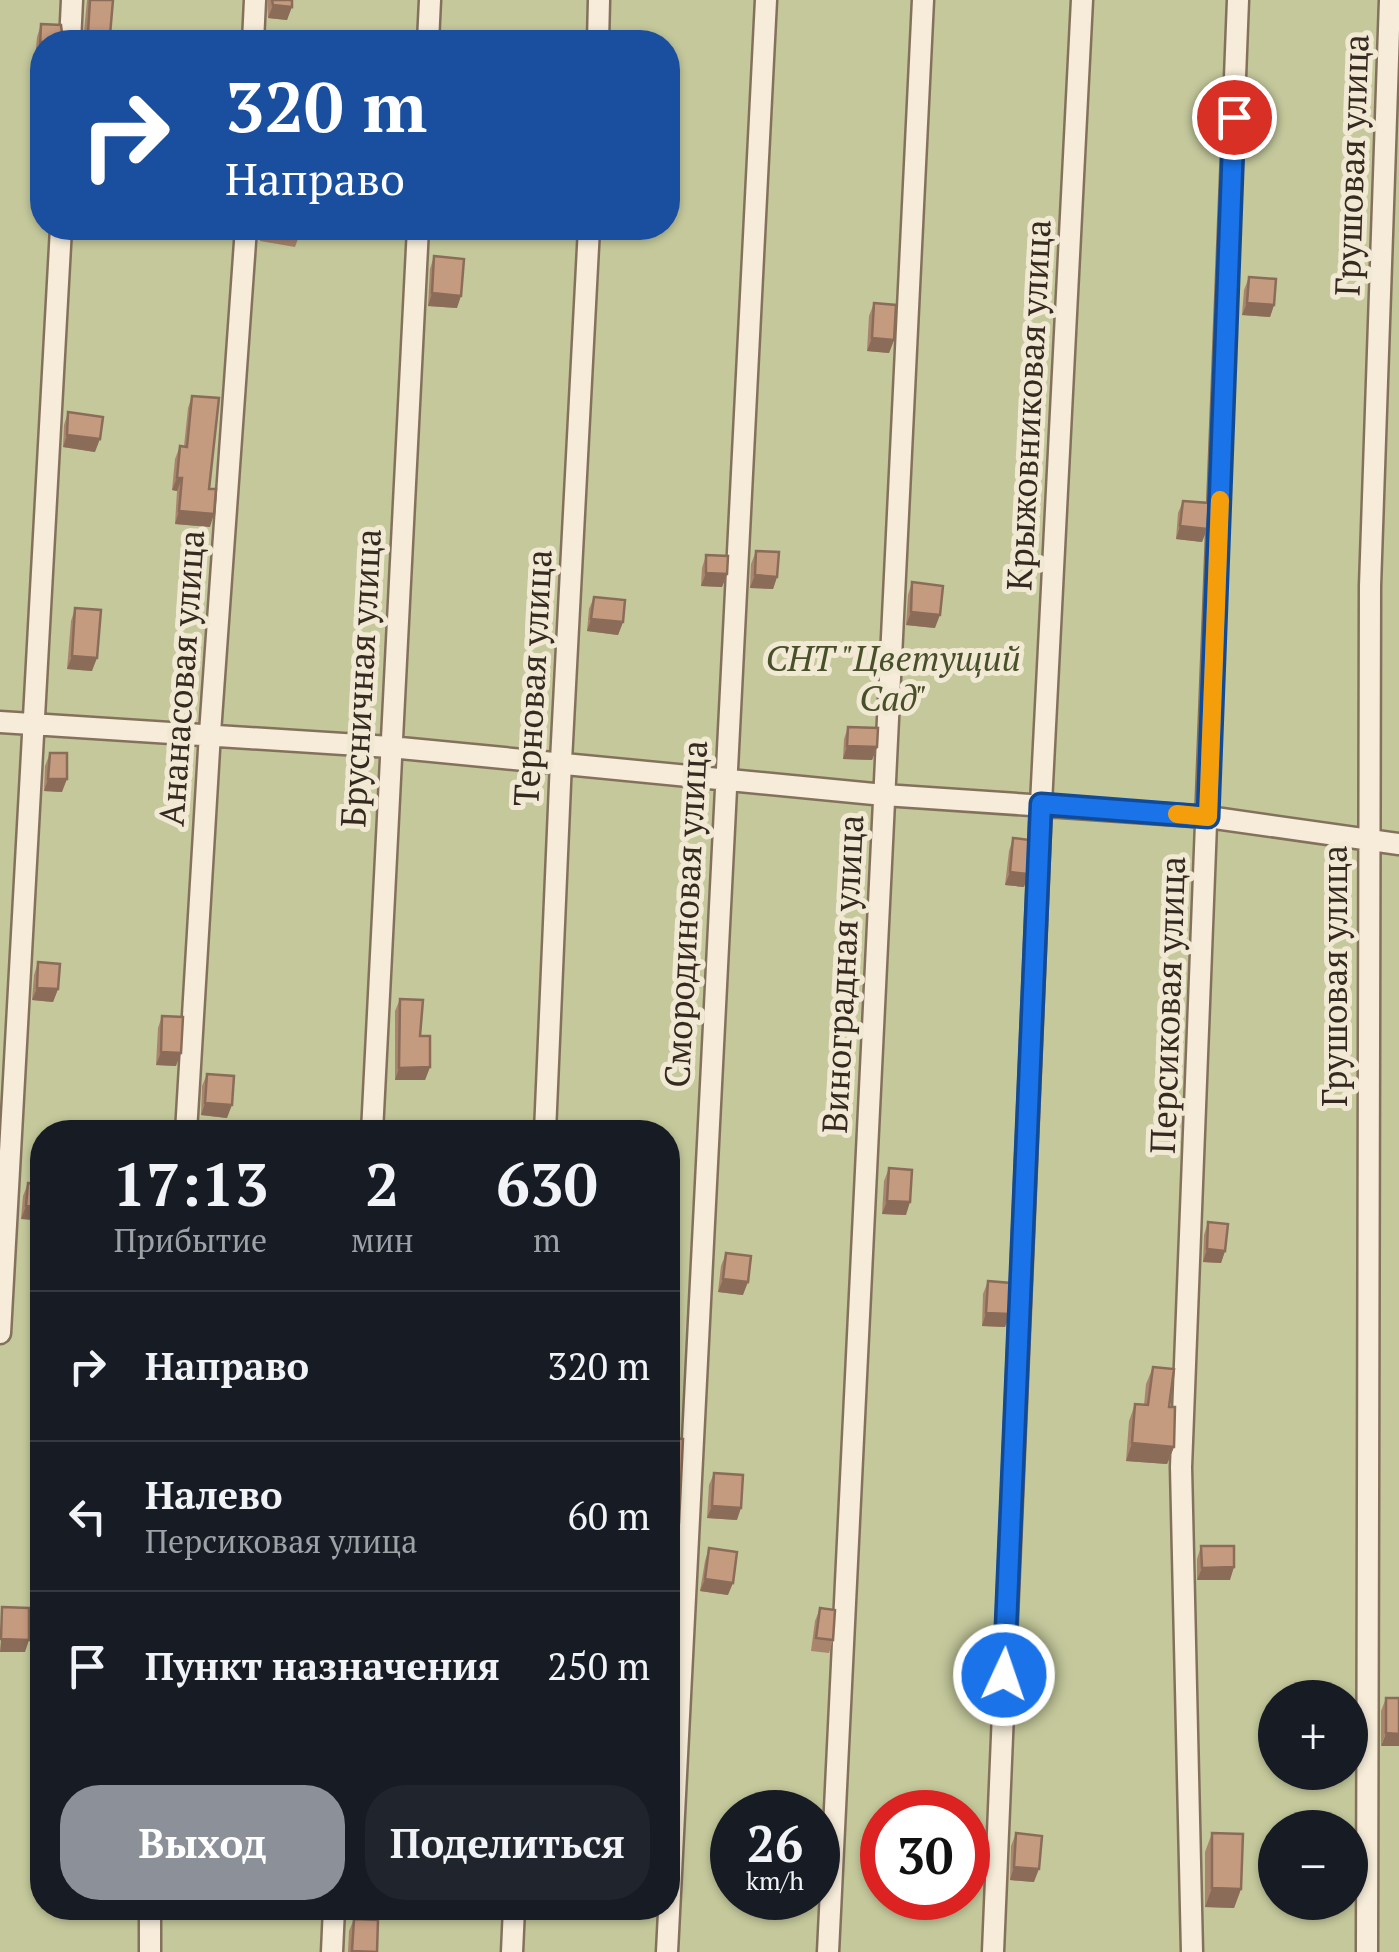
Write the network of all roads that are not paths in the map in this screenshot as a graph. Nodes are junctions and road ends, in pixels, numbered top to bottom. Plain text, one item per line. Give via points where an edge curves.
1 (72, 0) edge
2 (255, 0) edge
3 (430, 0) edge
4 (599, 0) edge
5 (766, 0) edge
6 (923, 0) edge
7 (1082, 0) edge
8 (1238, 0) edge
9 (1390, 0) edge
10 (71, 30) edge
11 (254, 30) edge
12 (429, 30) edge
13 (598, 30) edge
14 (60, 240) edge
15 (245, 240) edge
16 (417, 240) edge
17 (587, 240) edge
18 (0, 722) edge
19 (32, 726) junction
20 (210, 734) junction
21 (390, 747) junction
22 (560, 761) junction
23 (726, 778) junction
24 (884, 795) junction
25 (1041, 804) junction
26 (1208, 817) junction
27 (1367, 841) junction
28 (1399, 844) edge
29 (187, 1120) edge
30 (373, 1120) edge
31 (545, 1120) edge
32 (0, 1334) edge
33 (680, 1693) edge
34 (150, 1920) edge
35 (333, 1920) edge
36 (513, 1920) edge
37 (669, 1920) edge
38 (150, 1952) edge
39 (332, 1952) edge
40 (512, 1952) edge
41 (667, 1952) edge
42 (828, 1952) edge
43 (993, 1952) edge
44 (1192, 1952) edge
45 (1366, 1952) edge

1 - 10 street
2 - 11 street
3 - 12 street
4 - 13 street
5 - 23 street, Смородиновая улица
6 - 24 street, Виноградная улица
7 - 25 street, Крыжовниковая улица
8 - 26 street, Персиковая улица
9 - 27 street, Грушовая улица
14 - 19 street
15 - 20 street, Ананасовая улица
16 - 21 street, Брусничная улица
17 - 22 street, Терновая улица
18 - 19 street
19 - 20 street
19 - 32 street
20 - 21 street
20 - 29 street, Ананасовая улица
21 - 22 street
21 - 30 street, Брусничная улица
22 - 23 street
22 - 31 street, Терновая улица
23 - 24 street
23 - 33 street, Смородиновая улица
24 - 25 street
24 - 42 street, Виноградная улица
25 - 26 street
25 - 43 street, Крыжовниковая улица
26 - 27 street
26 - 44 street, Персиковая улица via 1182,1466
27 - 28 street
27 - 45 street, Грушовая улица
34 - 38 street
35 - 39 street
36 - 40 street
37 - 41 street, Смородиновая улица

